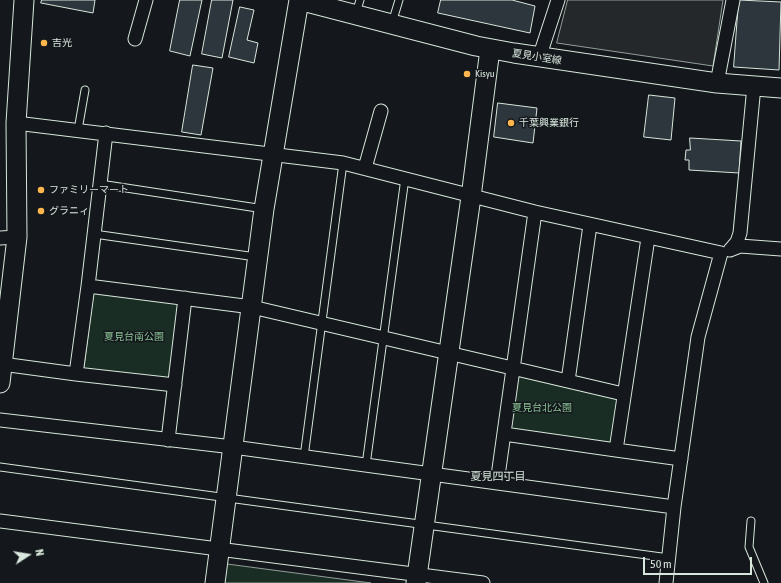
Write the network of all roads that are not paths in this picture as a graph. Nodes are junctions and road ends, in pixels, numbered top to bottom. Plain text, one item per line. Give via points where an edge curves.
1 (24, 0) edge
2 (146, 0) edge
3 (299, 0) edge
4 (399, 0) edge
5 (558, 0) edge
6 (733, 0) edge
7 (357, 7) edge
8 (392, 24) junction
9 (135, 39) dead end
10 (490, 49) junction
11 (539, 58) junction
12 (717, 83) junction
13 (754, 86) junction
14 (781, 88) edge
15 (85, 90) dead end
16 (380, 111) dead end
17 (16, 123) junction
18 (78, 130) junction
19 (106, 133) junction
20 (272, 156) junction
21 (343, 163) junction
22 (365, 168) junction
23 (405, 178) junction
24 (100, 184) junction
25 (471, 197) junction
26 (264, 209) junction
27 (535, 212) junction
28 (590, 225) junction
29 (94, 234) junction
30 (8, 238) edge
31 (648, 238) junction
32 (781, 249) edge
33 (726, 251) junction
34 (258, 257) junction
35 (88, 286) junction
36 (185, 298) junction
37 (252, 307) junction
38 (320, 323) junction
39 (383, 338) junction
40 (448, 353) junction
41 (2, 364) junction
42 (514, 369) junction
43 (76, 374) junction
44 (568, 381) junction
45 (0, 383) edge
46 (175, 385) junction
47 (623, 394) junction
48 (0, 420) edge
49 (504, 434) junction
50 (168, 440) junction
51 (233, 447) junction
52 (616, 450) junction
53 (304, 457) junction
54 (681, 459) junction
55 (366, 465) junction
56 (0, 467) edge
57 (431, 474) junction
58 (497, 483) junction
59 (226, 498) junction
60 (674, 507) junction
61 (0, 521) edge
62 (751, 521) dead end
63 (424, 524) junction
64 (0, 530) edge
65 (219, 552) junction
66 (669, 558) junction
67 (418, 581) edge
68 (215, 583) edge
69 (483, 583) edge
70 (666, 583) edge
71 (764, 583) edge

1 - 17 street
2 - 9 street
3 - 7 street, 夏見小室線
3 - 20 street
4 - 8 lane
5 - 11 street
6 - 12 street
7 - 8 street, 夏見小室線
8 - 10 street, 夏見小室線
10 - 11 street, 夏見小室線
10 - 25 street
11 - 12 street, 夏見小室線
12 - 13 street, 夏見小室線
13 - 14 street, 夏見小室線
13 - 33 street via 740,233 737,242
15 - 18 lane
16 - 22 street
17 - 18 street
17 - 30 street
18 - 19 street
19 - 20 street
19 - 24 street
20 - 21 street
20 - 26 street
21 - 22 street
21 - 38 lane
22 - 23 street
23 - 25 street
23 - 39 lane
24 - 26 lane
24 - 29 street
25 - 27 street
25 - 40 street
26 - 34 street
27 - 28 street
27 - 42 street
28 - 31 street
28 - 44 street
29 - 34 lane
29 - 35 street
30 - 41 street
31 - 33 street
31 - 47 street
32 - 33 street via 740,246
33 - 54 street via 698,337
34 - 37 street
35 - 36 street
35 - 43 street
36 - 37 street
36 - 46 street
37 - 38 street
37 - 51 street
38 - 39 street
38 - 53 lane
39 - 40 street
39 - 55 lane
40 - 42 street
40 - 57 street
41 - 43 street
41 - 45 street
42 - 44 street
42 - 49 street
43 - 46 street
44 - 47 street
46 - 50 street
47 - 52 street
48 - 50 street
49 - 52 street
49 - 58 street
50 - 51 street
51 - 53 street
51 - 59 street
52 - 54 street
53 - 55 street
54 - 60 street
55 - 57 street
56 - 59 lane
57 - 58 street
57 - 63 street
58 - 60 street
59 - 63 lane
59 - 65 street
60 - 66 street
61 - 65 street
62 - 71 lane via 749,547
63 - 66 lane
63 - 67 street
64 - 65 street
65 - 67 street
65 - 68 street
66 - 70 street
67 - 69 street

